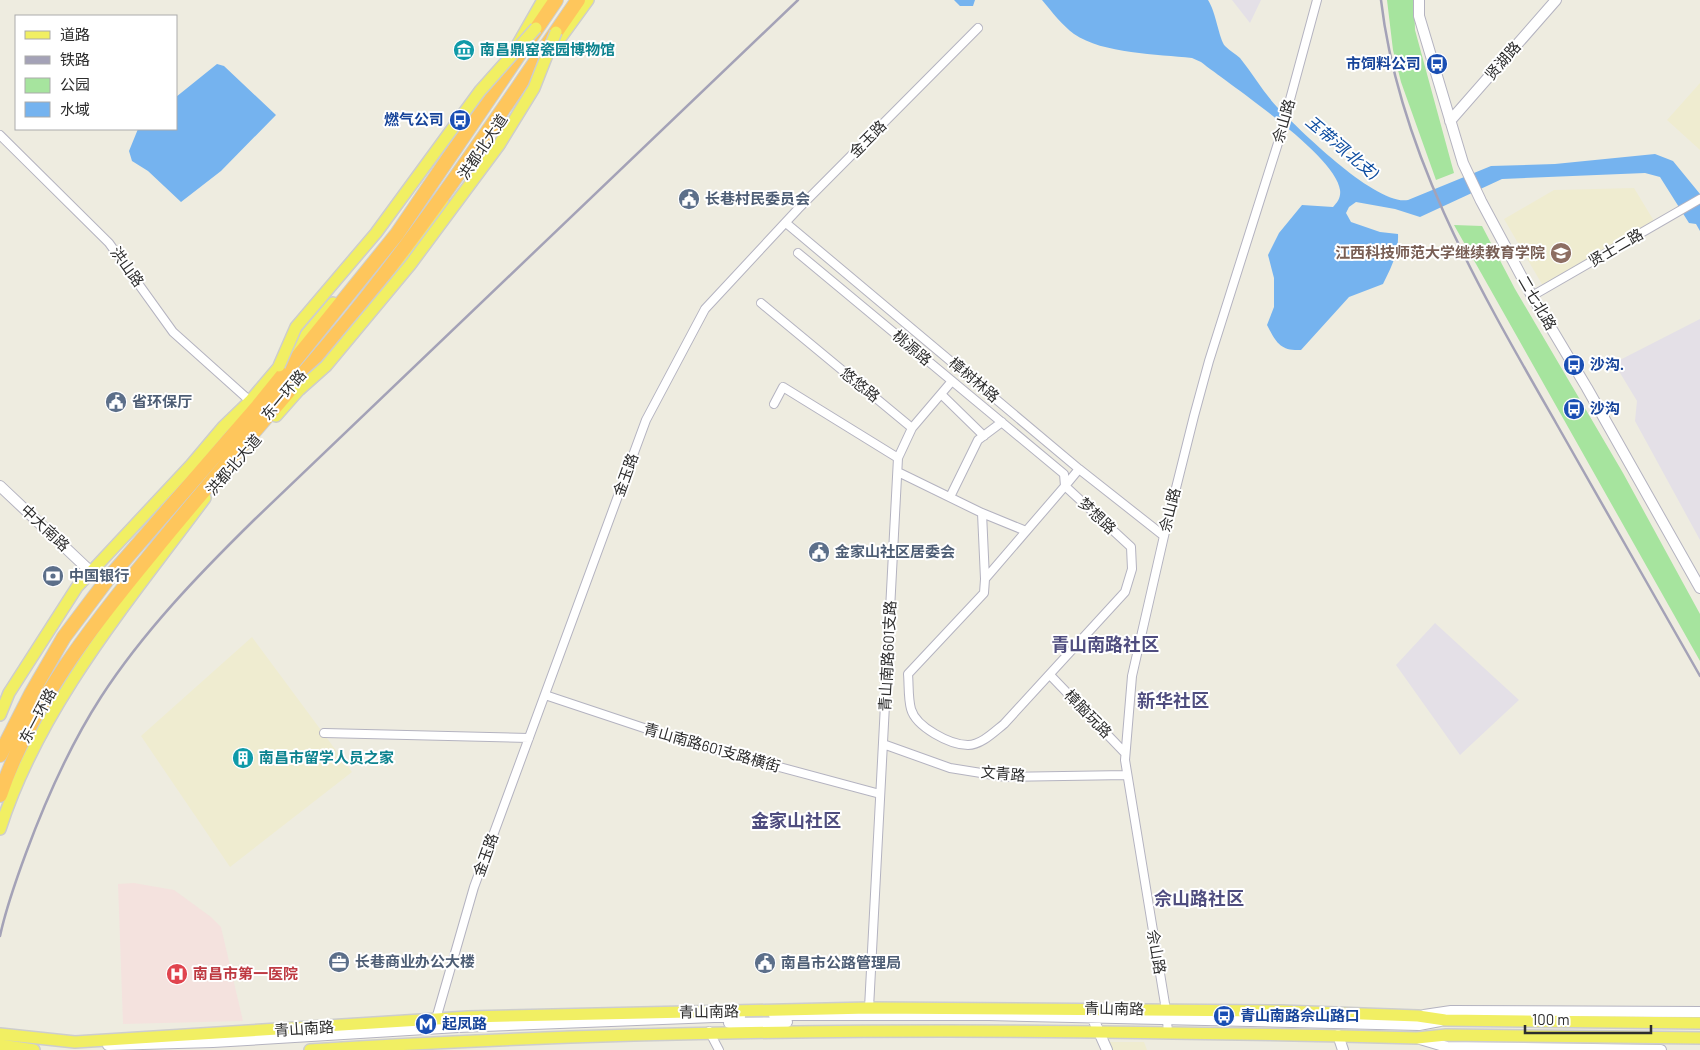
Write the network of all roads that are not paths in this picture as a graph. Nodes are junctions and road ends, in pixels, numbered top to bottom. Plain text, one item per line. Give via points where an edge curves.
1 (543, 0) edge
2 (556, 0) edge
3 (578, 0) edge
4 (588, 0) edge
5 (1317, 0) edge
6 (1419, 0) edge
7 (1551, 0) edge
8 (1556, 0) edge
9 (536, 28) junction
10 (978, 28) dead end
11 (556, 32) junction
12 (1450, 119) junction
13 (0, 136) edge
14 (1700, 198) edge
15 (786, 223) junction
16 (798, 253) dead end
17 (1532, 296) junction
18 (761, 303) dead end
19 (279, 366) junction
20 (952, 381) junction
21 (299, 390) junction
22 (940, 394) junction
23 (250, 402) junction
24 (774, 404) dead end
25 (1002, 422) junction
26 (912, 428) junction
27 (984, 436) junction
28 (898, 458) junction
29 (1079, 469) junction
30 (898, 472) junction
31 (0, 486) edge
32 (1065, 486) junction
33 (950, 497) junction
34 (982, 513) junction
35 (1026, 532) junction
36 (1164, 536) junction
37 (90, 571) junction
38 (985, 579) junction
39 (1700, 588) edge
40 (1050, 675) junction
41 (545, 695) junction
42 (0, 715) edge
43 (324, 733) dead end
44 (529, 738) junction
45 (883, 744) junction
46 (1126, 753) junction
47 (0, 755) edge
48 (1127, 775) junction
49 (880, 794) junction
50 (0, 795) edge
51 (0, 828) edge
52 (869, 1008) junction
53 (1700, 1012) edge
54 (1418, 1016) junction
55 (1093, 1020) junction
56 (1445, 1020) junction
57 (1167, 1021) junction
58 (1700, 1023) edge
59 (709, 1032) junction
60 (0, 1034) edge
61 (429, 1035) edge
62 (1338, 1035) junction
63 (1446, 1035) junction
64 (1417, 1038) junction
65 (1700, 1038) edge
66 (0, 1045) edge
67 (74, 1046) edge
68 (34, 1050) edge
69 (114, 1050) edge
70 (310, 1050) edge
71 (719, 1050) edge
72 (1107, 1050) edge
73 (1343, 1050) edge
74 (1661, 1050) edge

1 - 19 main road, 洪都北大道 via 507,63 400,220
2 - 9 highway, 东一环路
3 - 11 highway, 东一环路
4 - 21 main road, 洪都北大道 via 518,96 413,252
5 - 36 street, 佘山路 via 1279,140 1209,361
6 - 12 main road, 二七北路 via 1419,16
7 - 12 main road, 贤湖路
8 - 12 main road, 贤湖路
9 - 19 main road, bridge via 480,91 376,233 296,327
9 - 47 highway, 东一环路, bridge via 397,234 258,406 107,580 69,630
10 - 15 street, 金玉路
11 - 21 main road, bridge via 534,88 499,145 410,265 326,366
11 - 50 highway, 东一环路, bridge via 350,318 177,522 79,644 42,704
12 - 17 main road, 二七北路 via 1463,163 1480,201
13 - 23 street, 洪山路 via 109,243 173,332
14 - 17 street, 贤士二路
15 - 29 street, 樟树林路
15 - 41 street, 金玉路 via 705,309 646,420
16 - 20 street, 桃源路
17 - 39 main road, 二七北路
18 - 26 street, 悠悠路
19 - 23 main road, 洪都北大道
20 - 22 street
20 - 25 street, 桃源路
21 - 51 main road, 洪都北大道 via 206,497 83,666 40,734 13,788
22 - 26 street
22 - 27 street
23 - 37 main road, 洪都北大道
24 - 28 street via 784,387
25 - 27 street
25 - 32 street, 桃源路 via 1064,474
26 - 28 street
27 - 33 street via 978,440
28 - 30 street, 青山南路601支路
29 - 32 street
29 - 36 street, 樟树林路
30 - 33 street
30 - 45 street, 青山南路601支路
31 - 37 main road, 中大南路
32 - 35 street, 梦想路
32 - 40 street, 梦想路 via 1131,547 1132,569 1125,592
33 - 34 street
34 - 35 street
34 - 38 street
35 - 38 street, 梦想路
36 - 46 street, 佘山路 via 1132,676
37 - 42 main road, 洪都北大道 via 9,694
38 - 40 street, 梦想路 via 984,594 908,674 911,711 928,731 952,742 969,745 987,738 1004,724
40 - 46 street, 樟脑玩路
41 - 44 street, 金玉路
41 - 49 street, 青山南路601支路横街 via 686,742
43 - 44 street
44 - 61 street, 金玉路 via 474,887
45 - 48 street, 文青路 via 950,768 1006,777
45 - 49 street, 青山南路601支路
46 - 48 street, 佘山路
48 - 57 street, 佘山路
49 - 52 street, 青山南路601支路
52 - 55 main road, 青山南路
52 - 61 main road, 青山南路
53 - 54 main road, 青山南路 via 1451,1011
54 - 56 main road, 青山南路
54 - 57 main road, 青山南路
55 - 57 main road, 青山南路
55 - 57 main road, 青山南路
55 - 59 main road, 青山南路
55 - 61 main road via 643,1024
55 - 72 main road
56 - 57 main road via 1419,1025
56 - 58 main road, 青山南路
57 - 62 main road, 青山南路
57 - 63 main road via 1418,1031
59 - 61 main road, 青山南路
59 - 71 street
60 - 67 main road, 青山南路
61 - 67 main road, 青山南路
61 - 69 main road
61 - 70 main road, 青山南路
62 - 64 main road, 青山南路
62 - 73 main road
63 - 64 main road, 青山南路
63 - 65 main road, 青山南路
64 - 74 main road, 青山南路 via 1447,1048
66 - 68 main road

